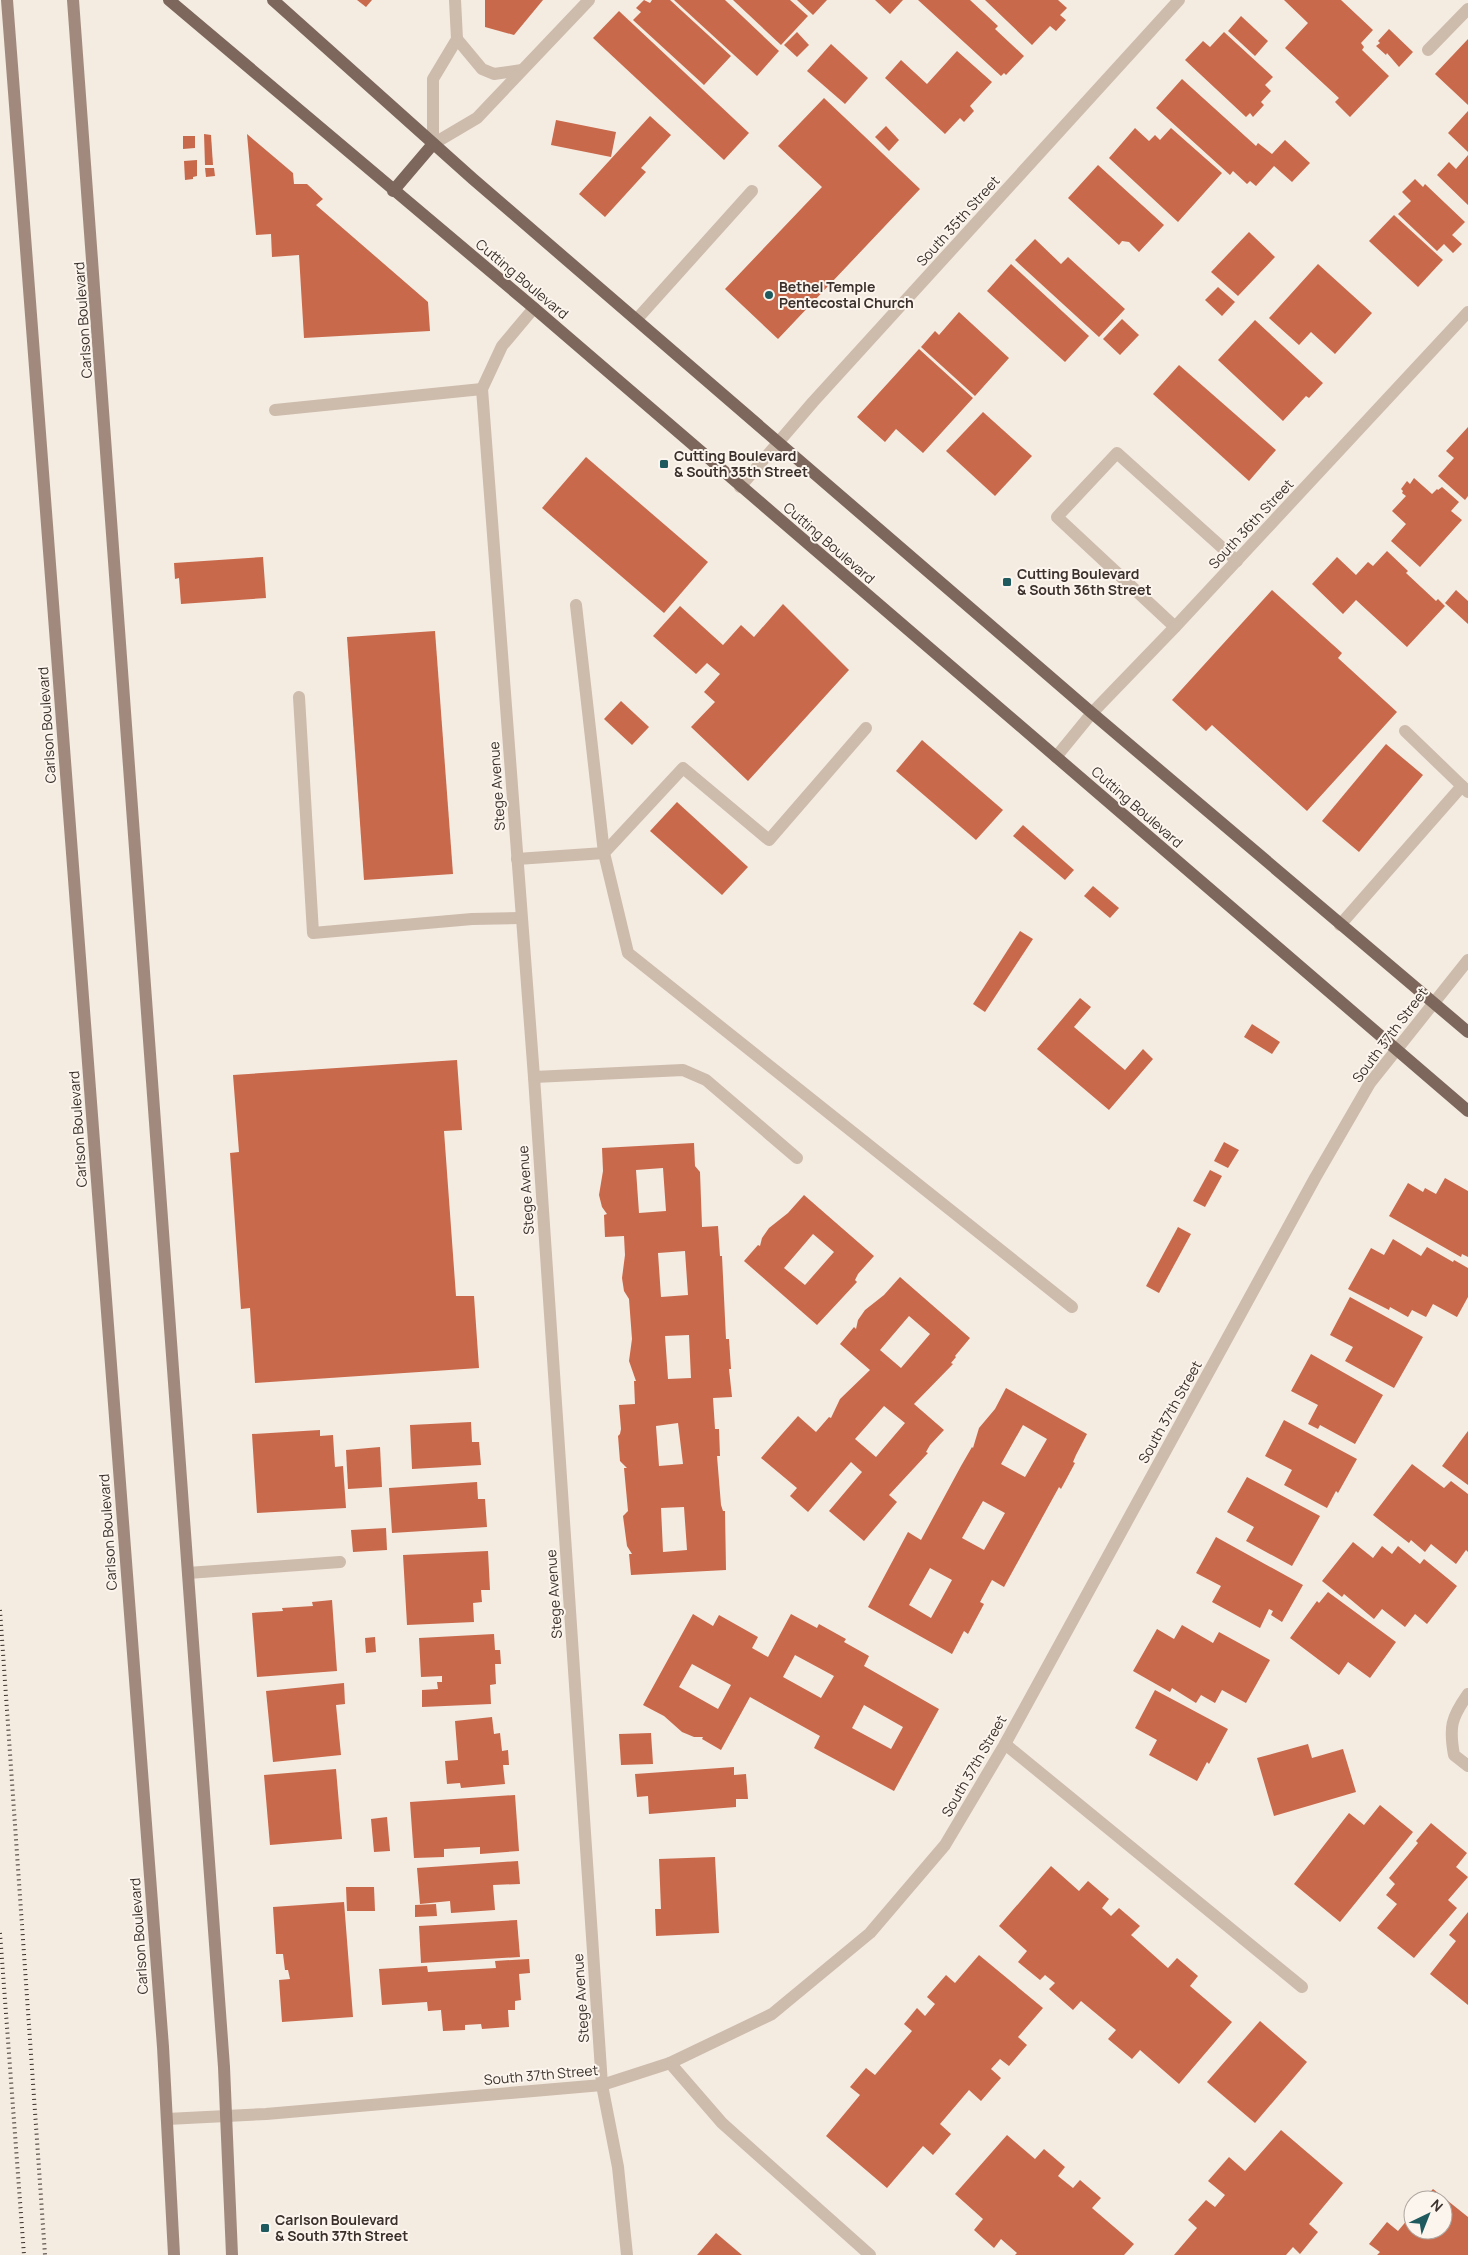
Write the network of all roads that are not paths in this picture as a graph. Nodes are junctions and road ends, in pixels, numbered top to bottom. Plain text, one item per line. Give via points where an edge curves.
1 (7, 0) edge
2 (74, 0) edge
3 (169, 0) edge
4 (273, 0) edge
5 (455, 0) edge
6 (589, 0) edge
7 (1179, 0) edge
8 (1468, 9) edge
9 (456, 39) junction
10 (1428, 50) dead end
11 (522, 70) junction
12 (433, 144) junction
13 (393, 191) junction
14 (752, 191) dead end
15 (534, 308) junction
16 (1468, 312) edge
17 (637, 319) junction
18 (482, 389) junction
19 (275, 410) dead end
20 (779, 442) junction
21 (740, 487) junction
22 (1237, 561) junction
23 (576, 605) dead end
24 (1175, 627) junction
25 (299, 696) dead end
26 (1092, 713) junction
27 (866, 728) dead end
28 (1405, 731) dead end
29 (1056, 757) junction
30 (1465, 789) edge
31 (604, 853) junction
32 (517, 859) junction
33 (522, 918) junction
34 (1340, 925) junction
35 (1468, 960) edge
36 (1433, 1004) junction
37 (1468, 1032) edge
38 (1396, 1050) junction
39 (534, 1077) junction
40 (1468, 1111) edge
41 (798, 1158) dead end
42 (1072, 1307) dead end
43 (340, 1562) dead end
44 (188, 1573) junction
45 (1468, 1694) edge
46 (1005, 1744) junction
47 (1468, 1766) edge
48 (1302, 1987) dead end
49 (670, 2064) junction
50 (602, 2085) junction
51 (226, 2116) junction
52 (167, 2119) junction
53 (174, 2255) edge
54 (232, 2255) edge
55 (627, 2255) edge
56 (870, 2255) edge

1 - 52 main road, Carlson Boulevard
2 - 44 main road, Carlson Boulevard
3 - 13 main road, Cutting Boulevard
4 - 12 main road
5 - 9 street
6 - 11 street
7 - 20 street, South 35th Street
8 - 10 street
9 - 11 street via 482,69 494,74
9 - 12 street via 433,79
11 - 12 street via 477,118
12 - 13 main road
12 - 17 main road
13 - 15 main road, Cutting Boulevard
14 - 17 street
15 - 18 street, Stege Avenue via 502,346
15 - 21 main road, Cutting Boulevard
16 - 22 street, South 36th Street
17 - 20 main road
18 - 19 street
18 - 32 street, Stege Avenue
20 - 21 street, South 35th Street
20 - 26 main road
21 - 29 main road, Cutting Boulevard
22 - 24 street, South 36th Street
22 - 24 street via 1117,453 1084,488 1057,517
23 - 31 street
24 - 26 street, South 36th Street
25 - 33 street via 313,933 472,919
26 - 29 street, South 36th Street
26 - 34 main road
27 - 31 street via 769,840 683,768
28 - 30 street
29 - 38 main road, Cutting Boulevard
30 - 34 street
31 - 32 street
31 - 42 street via 628,953
32 - 33 street, Stege Avenue
33 - 39 street, Stege Avenue
34 - 36 main road
35 - 36 street, South 37th Street
36 - 37 main road
36 - 38 street, South 37th Street
38 - 40 main road, Cutting Boulevard
38 - 46 street, South 37th Street via 1370,1083 1315,1178
39 - 41 street via 683,1070 706,1080
39 - 50 street, Stege Avenue
43 - 44 street
44 - 51 main road, Carlson Boulevard
45 - 47 street via 1457,1709 1450,1731 1454,1755
46 - 48 street
46 - 49 street, South 37th Street via 945,1844 870,1933 772,2014
49 - 50 street, South 37th Street
49 - 56 street via 722,2122
50 - 51 street, South 37th Street
50 - 55 street, Stege Avenue via 618,2167
51 - 52 street, South 37th Street
51 - 54 main road, Carlson Boulevard
52 - 53 main road, Carlson Boulevard

